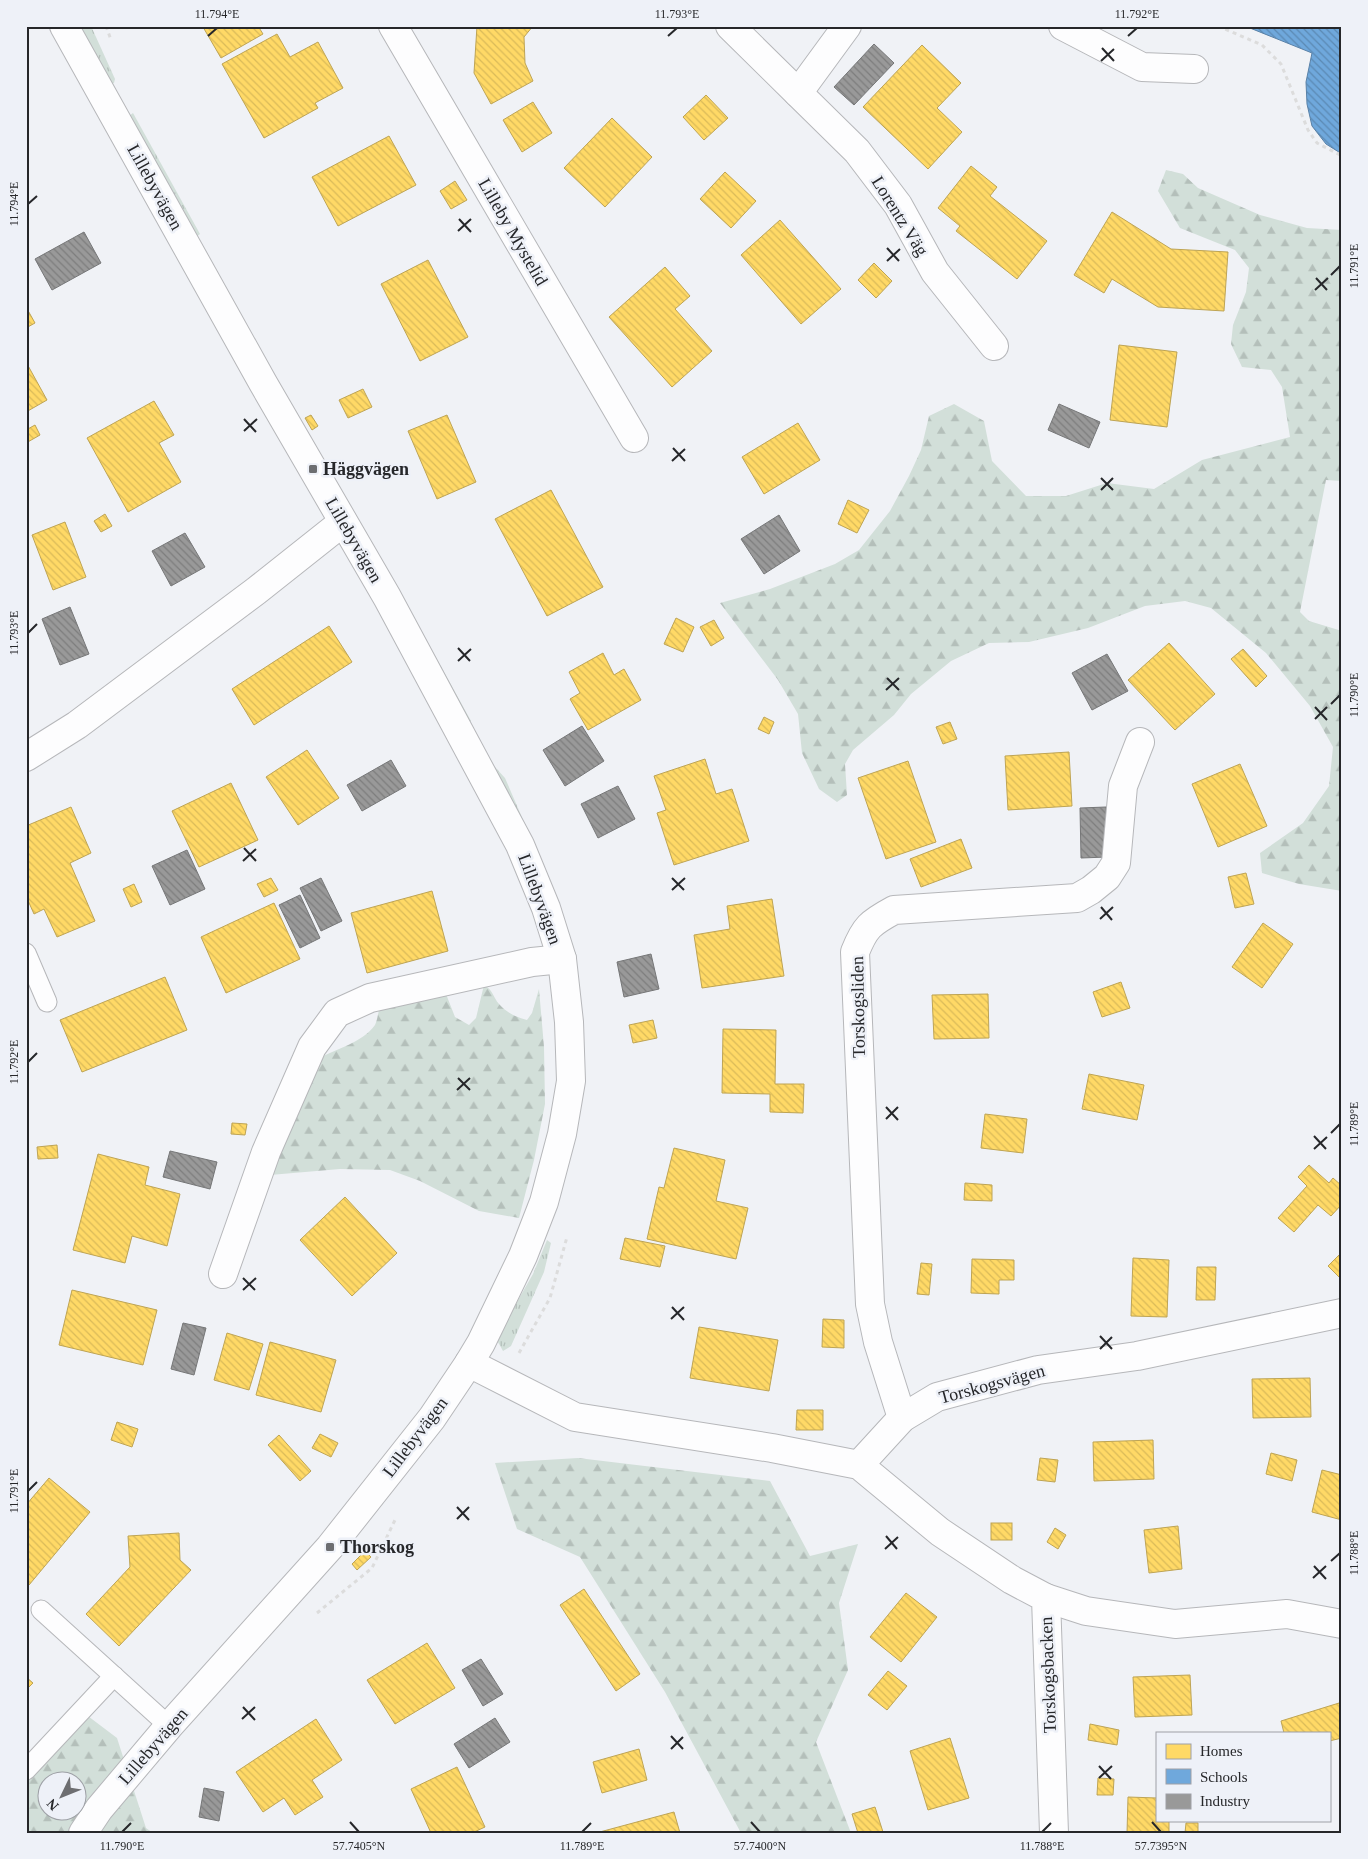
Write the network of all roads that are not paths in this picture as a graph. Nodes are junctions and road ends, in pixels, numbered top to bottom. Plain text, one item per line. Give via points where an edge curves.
1 (64, 26) edge
2 (393, 26) edge
3 (730, 26) edge
4 (847, 26) edge
5 (1063, 26) edge
6 (1194, 69) dead end
7 (798, 93) junction
8 (994, 346) dead end
9 (634, 438) dead end
10 (343, 522) junction
11 (1140, 742) dead end
12 (26, 757) edge
13 (26, 953) edge
14 (562, 959) junction
15 (47, 1002) dead end
16 (223, 1274) dead end
17 (1342, 1313) edge
18 (469, 1363) junction
19 (902, 1418) junction
20 (859, 1464) junction
21 (1046, 1598) junction
22 (41, 1610) dead end
23 (1342, 1624) edge
24 (114, 1676) junction
25 (169, 1726) junction
26 (26, 1770) edge
27 (84, 1833) edge
28 (1054, 1833) edge

1 - 10 street, Lillebyvägen
2 - 9 street, Lilleby Mystelid
3 - 7 street, Lorentz Väg
4 - 7 street
5 - 6 street via 1142,67
7 - 8 street, Lorentz Väg via 857,151 898,205 935,272
10 - 12 street via 77,725
10 - 14 street, Lillebyvägen via 387,596 520,845 546,908
11 - 19 street, Torskogsliden via 1123,786 1116,863 1107,877 1091,890 1076,898 894,910 872,922 855,952 870,1304 878,1342
13 - 15 lane
14 - 16 street, Lillebyvägen via 532,962 370,998 336,1013 312,1047 266,1152
14 - 18 street, Lillebyvägen via 571,1081 562,1134 544,1202 522,1256
17 - 19 street, Torskogsvägen via 1137,1356 1038,1370 937,1397
18 - 20 street via 575,1417
18 - 25 street, Lillebyvägen via 432,1418 330,1546
19 - 20 street, Torskogsvägen
20 - 21 street, Torskogsbacken via 940,1532 1012,1580
21 - 23 street via 1086,1611 1175,1624 1287,1614
21 - 28 street, Torskogsbacken
22 - 24 lane
24 - 25 lane
24 - 26 lane
25 - 27 street, Lillebyvägen via 99,1809

